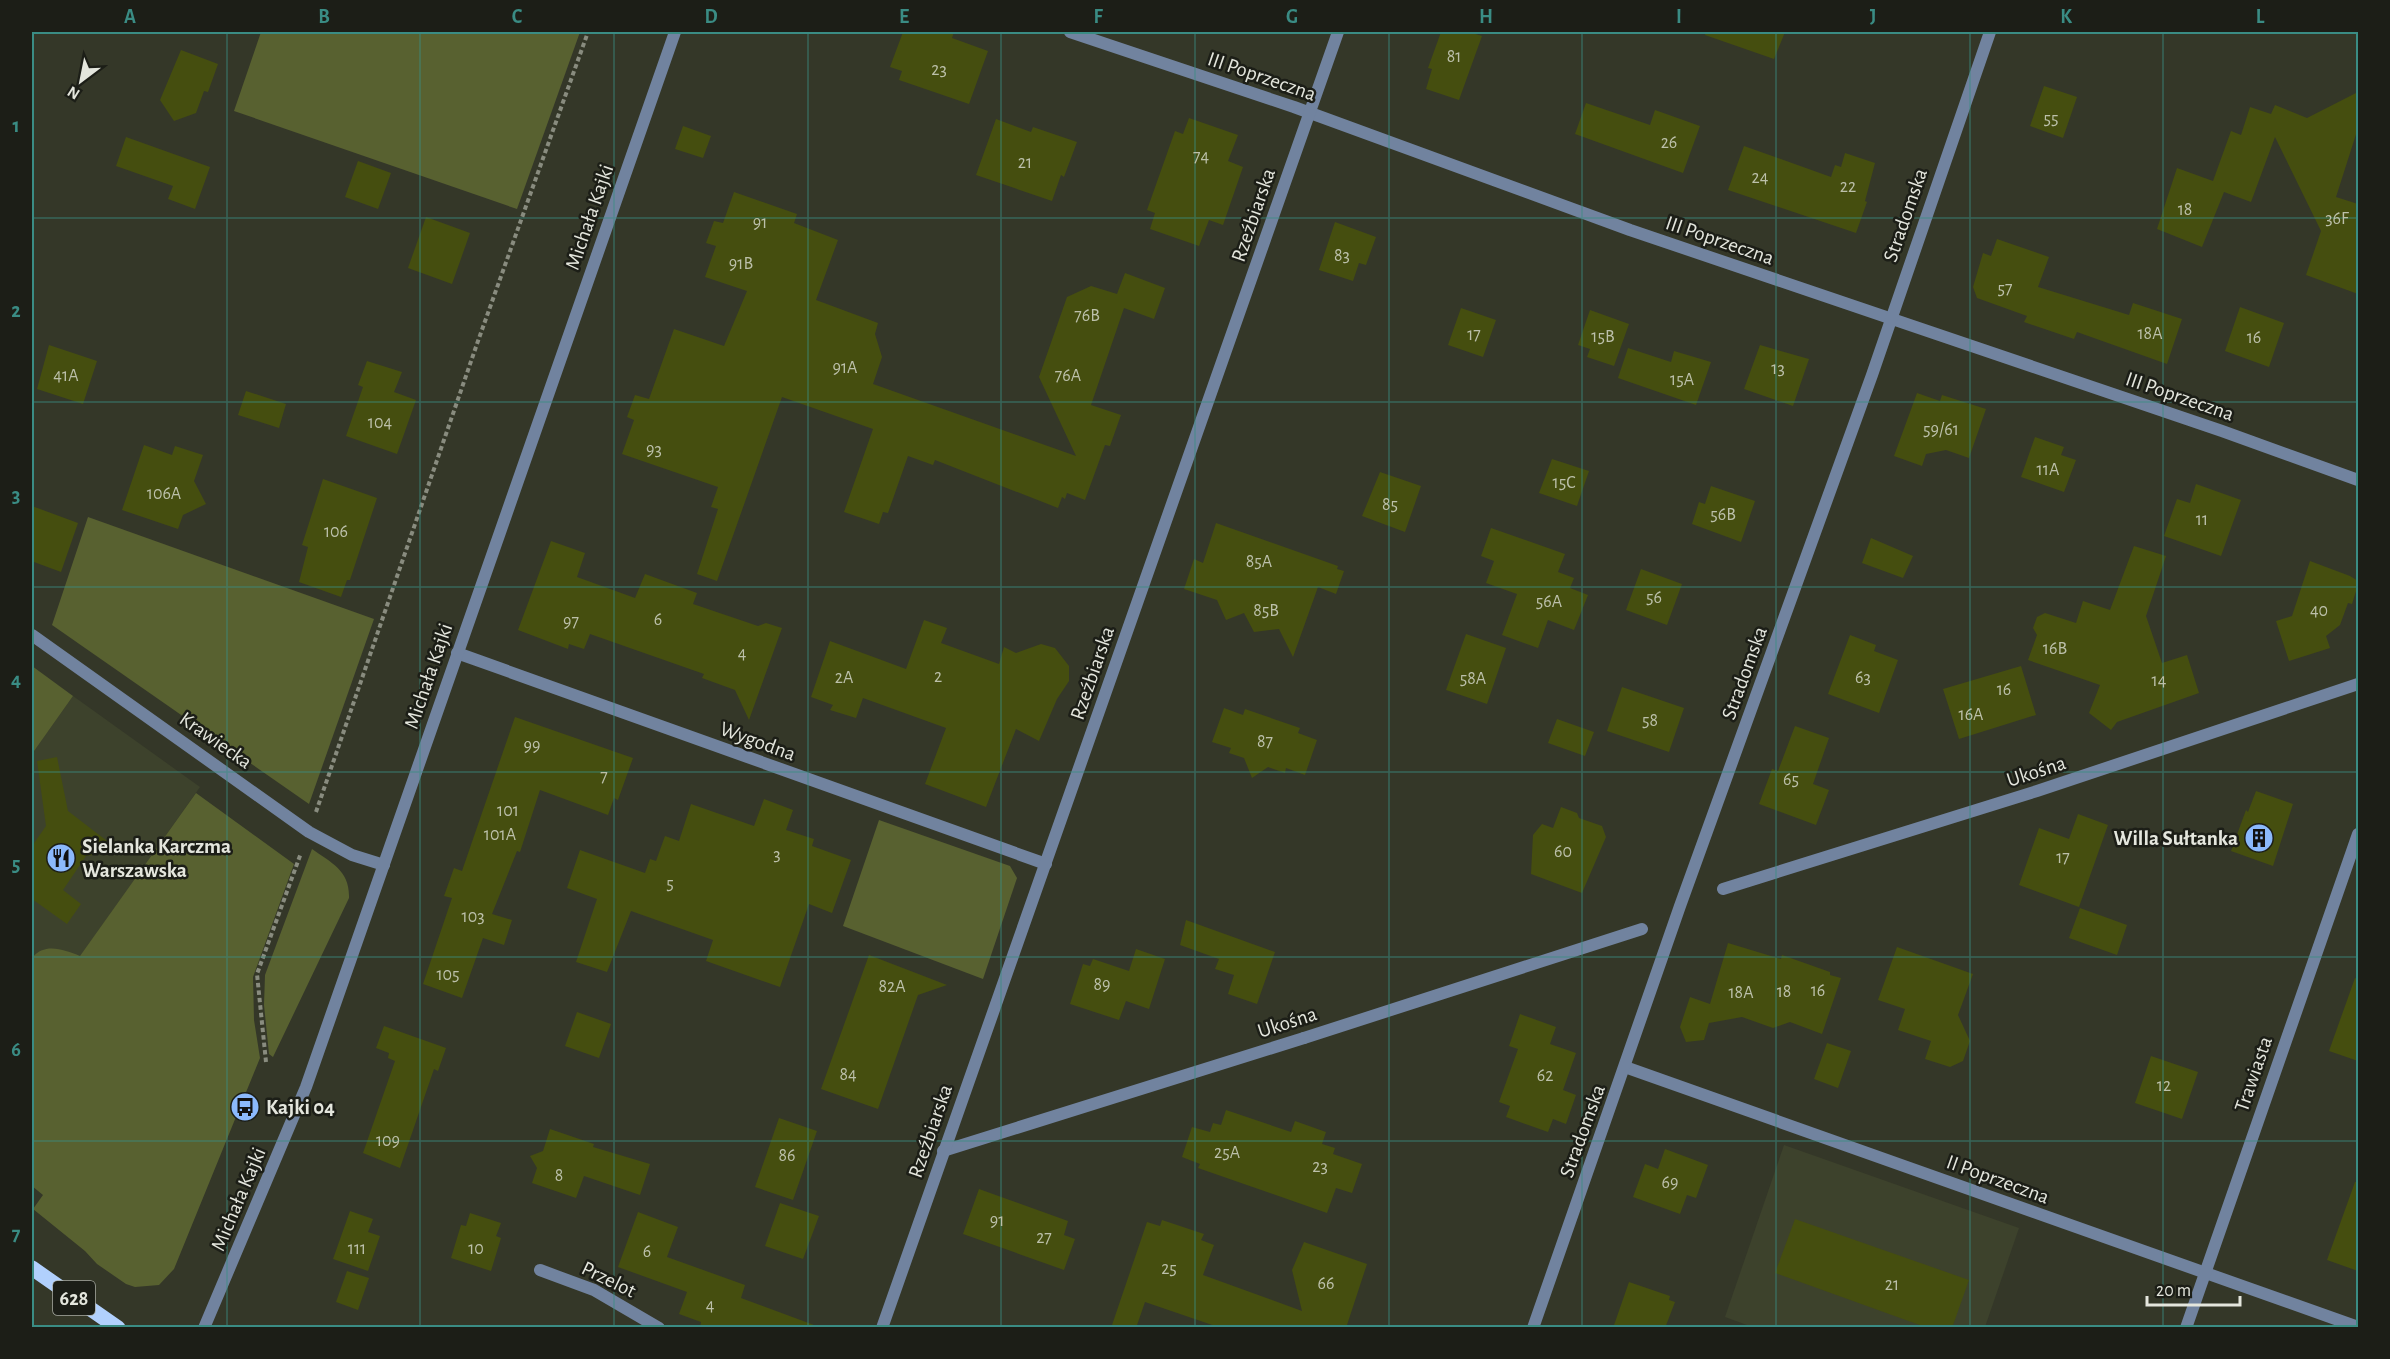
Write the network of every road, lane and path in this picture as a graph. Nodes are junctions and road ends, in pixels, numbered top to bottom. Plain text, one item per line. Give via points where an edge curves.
1 (588, 32) edge
2 (675, 32) edge
3 (1070, 32) edge
4 (1338, 32) edge
5 (1990, 32) edge
6 (1309, 112) junction
7 (1890, 320) junction
8 (2358, 480) edge
9 (32, 635) edge
10 (457, 653) junction
11 (2358, 684) edge
12 (309, 832) junction
13 (2358, 834) edge
14 (1046, 864) junction
15 (384, 865) junction
16 (1723, 889) dead end
17 (1642, 929) dead end
18 (266, 1062) dead end
19 (1626, 1067) junction
20 (943, 1151) junction
21 (32, 1268) edge
22 (540, 1270) dead end
23 (2205, 1274) junction
24 (118, 1328) edge
25 (204, 1328) edge
26 (658, 1328) edge
27 (882, 1328) edge
28 (1533, 1328) edge
29 (2186, 1328) edge
30 (2358, 1328) edge

1 - 12 path
2 - 10 street, Michała Kajki
3 - 6 street, III Poprzeczna
4 - 6 street, Rzeźbiarska
5 - 7 street, Stradomska
6 - 7 street, III Poprzeczna
6 - 14 street, Rzeźbiarska
7 - 8 street, III Poprzeczna
7 - 19 street, Stradomska
9 - 12 street, Krawiecka
10 - 14 street, Wygodna
10 - 15 street, Michała Kajki
11 - 16 street, Ukośna via 2037,791
12 - 15 street, Krawiecka via 352,855
12 - 18 path via 257,974
13 - 23 street, Trawiasta
14 - 20 street, Rzeźbiarska
15 - 25 street, Michała Kajki via 306,1087
17 - 20 street, Ukośna
19 - 23 street, II Poprzeczna
19 - 28 street, Stradomska
20 - 27 street, Rzeźbiarska
21 - 24 main road, 628
22 - 26 street, Przelot via 594,1290
23 - 29 street, Trawiasta
23 - 30 street, II Poprzeczna

